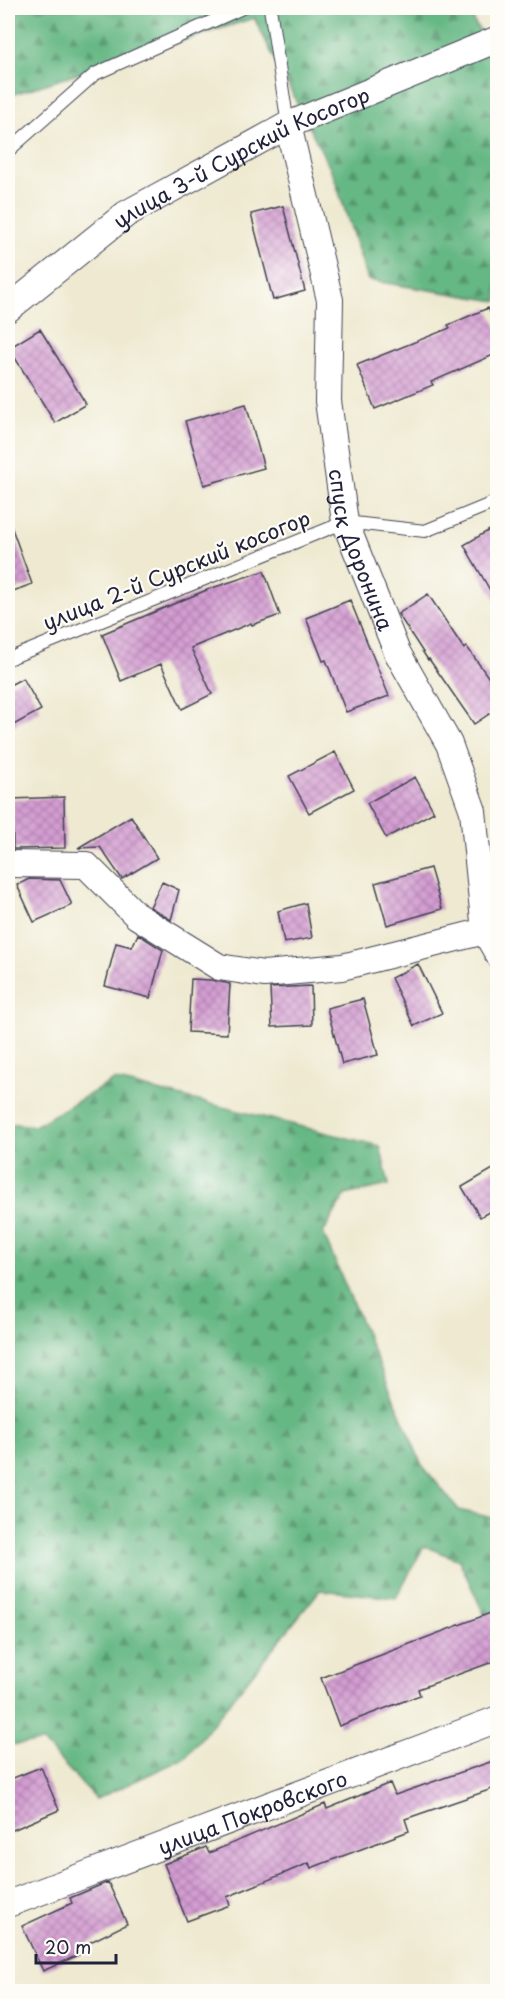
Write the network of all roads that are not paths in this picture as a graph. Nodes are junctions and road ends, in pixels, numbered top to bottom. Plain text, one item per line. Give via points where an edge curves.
1 (242, 8) edge
2 (270, 8) edge
3 (498, 39) edge
4 (288, 125) junction
5 (8, 151) edge
6 (8, 309) edge
7 (498, 501) edge
8 (345, 522) junction
9 (8, 659) edge
10 (8, 864) edge
11 (491, 928) edge
12 (498, 954) edge
13 (498, 1719) edge
14 (8, 1904) edge

1 - 5 lane via 95,74
2 - 4 lane
3 - 4 street, улица 3-й Сурский Косогор
4 - 6 street, улица 3-й Сурский Косогор via 126,213
4 - 8 street, спуск Доронина via 330,300 328,401
7 - 8 lane, улица 2-й Сурский косогор via 425,531
8 - 9 lane, улица 2-й Сурский косогор
8 - 11 street, спуск Доронина via 397,652 449,744 473,811
10 - 11 street via 86,865 137,916 219,967 264,974 342,967
11 - 12 street, спуск Доронина
13 - 14 street, улица Покровского

